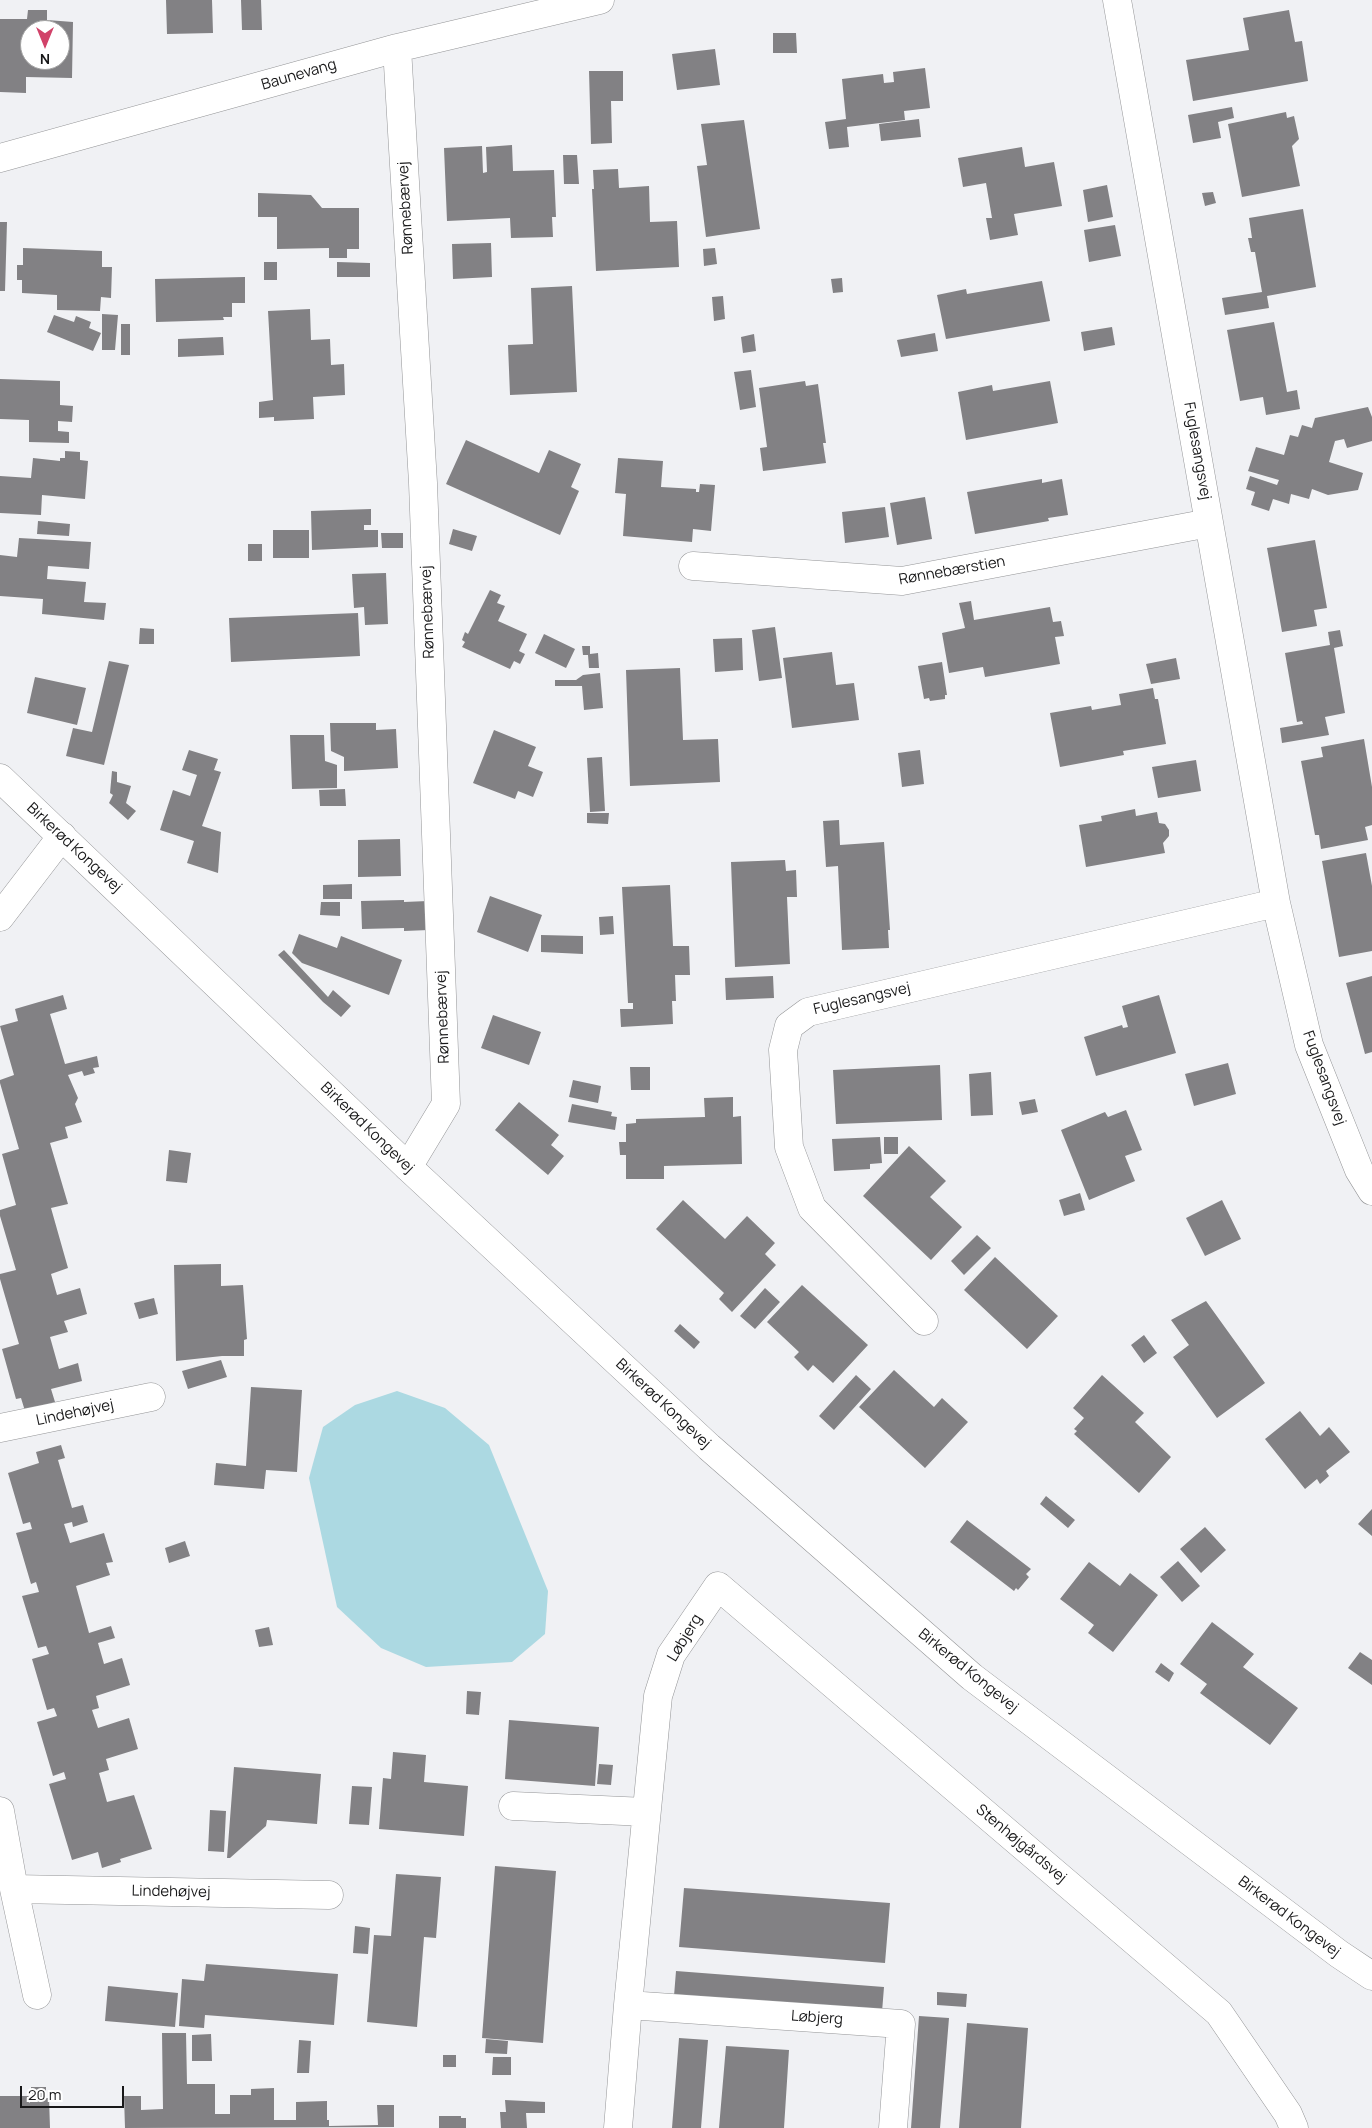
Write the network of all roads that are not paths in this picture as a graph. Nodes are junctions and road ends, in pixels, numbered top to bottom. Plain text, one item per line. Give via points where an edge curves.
1 (600, 0) edge
2 (1117, 0) edge
3 (396, 48) junction
4 (0, 158) edge
5 (1209, 523) junction
6 (693, 566) dead end
7 (0, 778) edge
8 (62, 836) junction
9 (1276, 903) junction
10 (0, 917) edge
11 (408, 1167) junction
12 (1372, 1191) edge
13 (924, 1321) dead end
14 (151, 1397) dead end
15 (0, 1428) edge
16 (718, 1586) joint
17 (513, 1806) dead end
18 (0, 1811) edge
19 (646, 1812) junction
20 (14, 1889) junction
21 (328, 1895) dead end
22 (1372, 1976) edge
23 (37, 1995) dead end
24 (628, 2004) junction
25 (618, 2128) edge
26 (893, 2128) edge
27 (1294, 2128) edge

1 - 3 street, Baunevang
2 - 5 street, Fuglesangsvej
3 - 4 street, Baunevang
3 - 11 street, Rønnebærvej via 423,483 446,1104
5 - 6 street, Rønnebærstien via 902,581
5 - 9 street, Fuglesangsvej
7 - 8 street, Birkerød Kongevej
8 - 10 street
8 - 11 street, Birkerød Kongevej
9 - 12 street, Fuglesangsvej via 1309,1045 1359,1170
9 - 13 street, Fuglesangsvej via 808,1012 790,1026 783,1050 790,1147 812,1208
11 - 22 street, Birkerød Kongevej via 709,1447 972,1677
14 - 15 street, Lindehøjvej
16 - 19 street, Løbjerg via 671,1655 663,1680 658,1696
16 - 27 street, Stenhøjgårdsvej via 1218,2013 1288,2114
17 - 19 street
18 - 20 street
19 - 24 street, Løbjerg
20 - 21 street, Lindehøjvej
20 - 23 street
24 - 25 street, Løbjerg
24 - 26 street, Løbjerg via 901,2024

